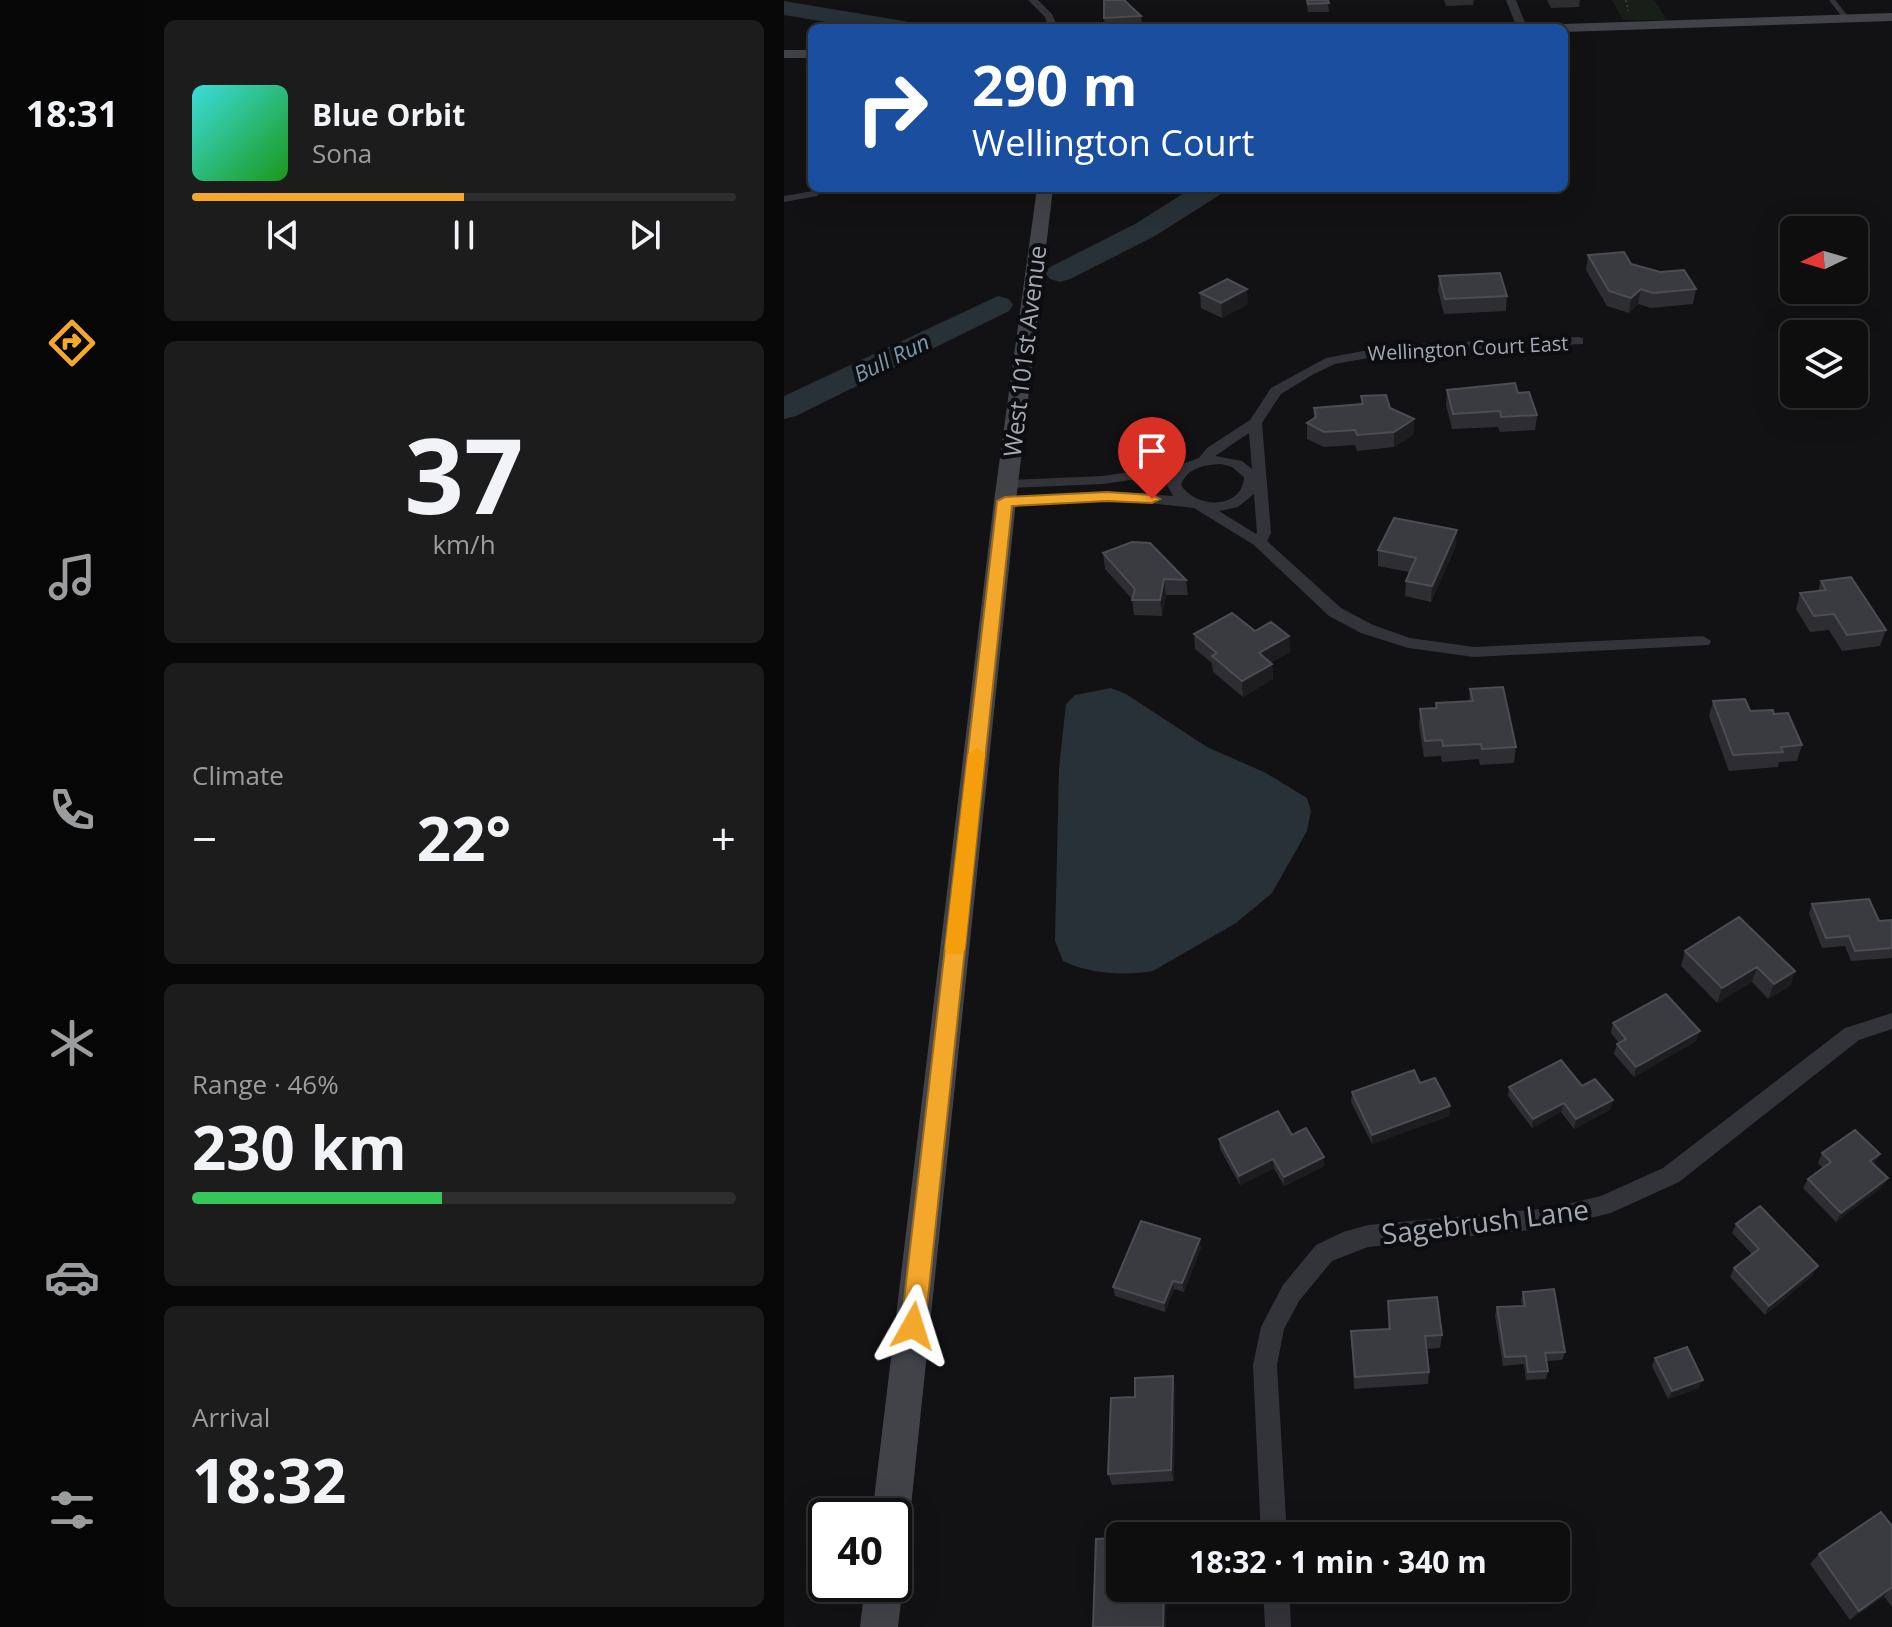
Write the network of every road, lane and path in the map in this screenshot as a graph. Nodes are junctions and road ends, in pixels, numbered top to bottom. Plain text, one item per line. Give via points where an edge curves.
1 (1033, 0) edge
2 (1511, 0) edge
3 (1832, 0) edge
4 (1892, 17) edge
5 (1847, 19) junction
6 (1052, 24) edge
7 (1521, 24) edge
8 (1568, 28) edge
9 (784, 54) edge
10 (808, 54) edge
11 (1044, 192) edge
12 (813, 194) dead end
13 (784, 199) edge
14 (1578, 341) dead end
15 (1255, 423) junction
16 (1204, 461) junction
17 (1185, 468) junction
18 (1256, 480) junction
19 (1006, 493) junction
20 (1193, 503) junction
21 (1259, 542) junction
22 (1703, 641) dead end
23 (1892, 1021) edge
24 (893, 1498) edge
25 (1273, 1522) edge
26 (882, 1602) edge
27 (1277, 1602) edge
28 (879, 1627) edge
29 (1278, 1627) edge

1 - 6 street
2 - 7 street
3 - 5 lane
4 - 5 street
5 - 8 street
9 - 10 street
11 - 19 street, West 101st Avenue
12 - 13 street
14 - 15 street, Wellington Court East via 1358,354 1295,378 1269,398
15 - 16 street, Wellington Court East
15 - 18 street
16 - 17 street
16 - 18 street via 1237,464
17 - 19 street
17 - 20 street via 1174,485
18 - 20 street via 1233,503
18 - 21 street via 1264,533
19 - 20 street
19 - 24 street, West 101st Avenue
20 - 21 street
21 - 22 street via 1335,612 1408,643 1474,652
23 - 25 street, Sagebrush Lane via 1852,1034 1671,1175 1630,1195 1550,1218 1368,1236 1324,1253 1291,1293 1273,1327 1265,1365
26 - 28 street
27 - 29 street

